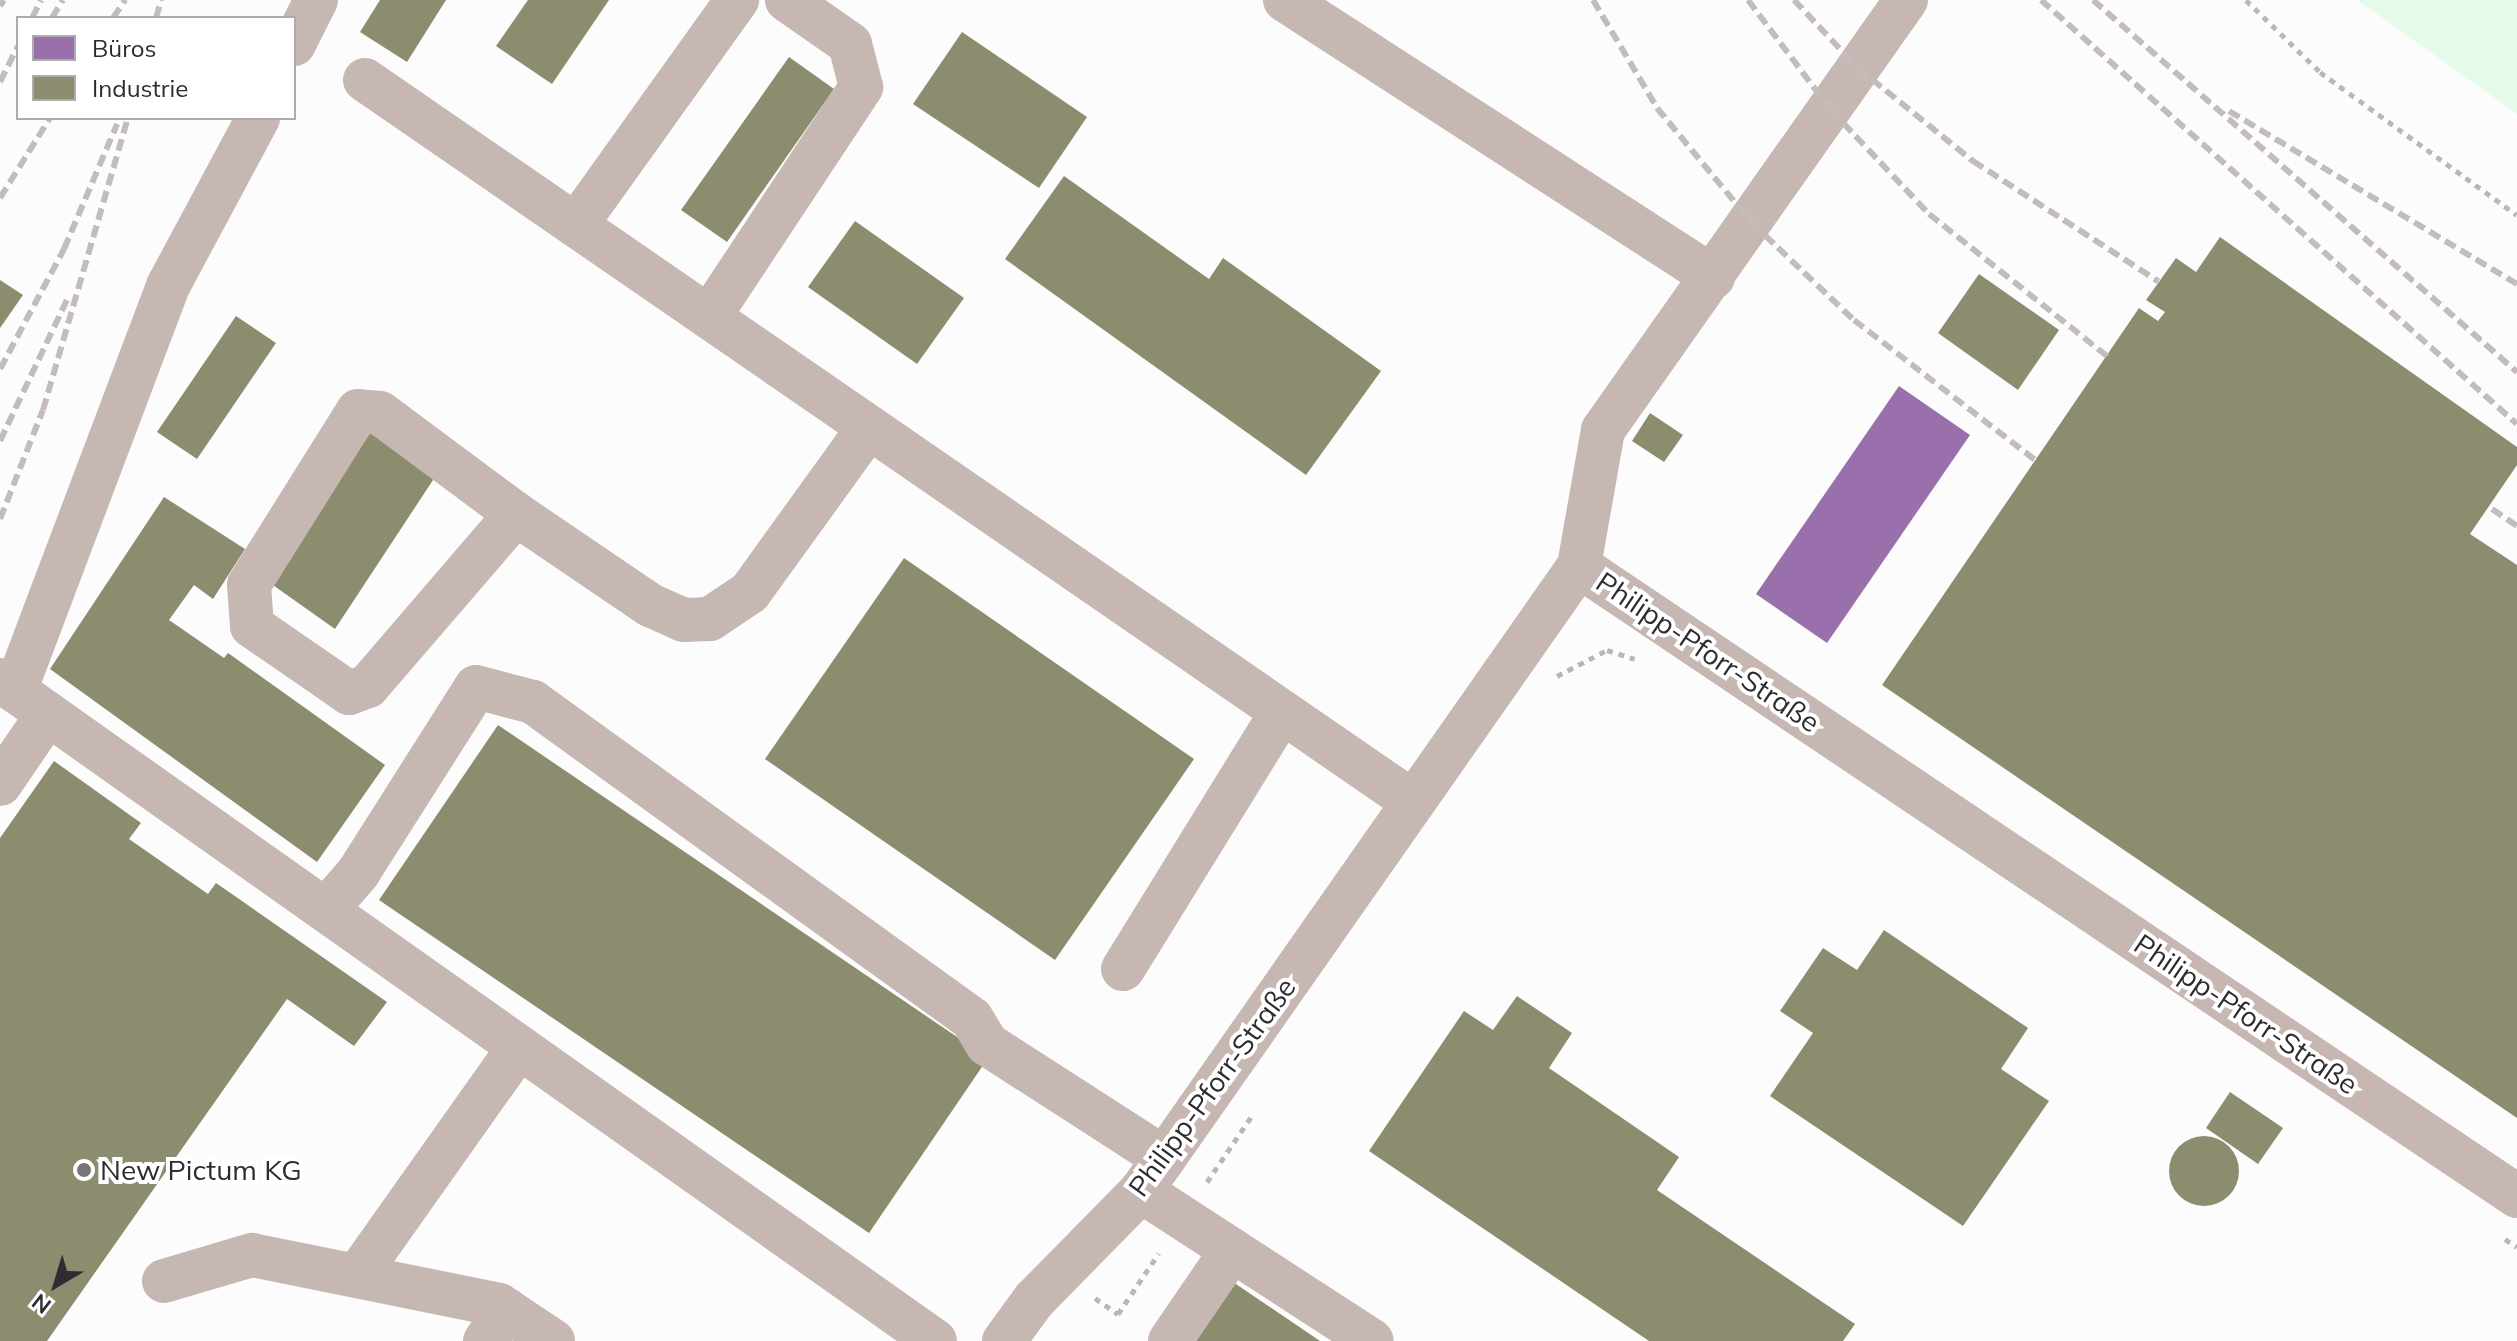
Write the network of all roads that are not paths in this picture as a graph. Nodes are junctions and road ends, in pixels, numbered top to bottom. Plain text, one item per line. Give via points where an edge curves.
1 (316, 0) edge
2 (737, 0) edge
3 (787, 0) edge
4 (1285, 0) edge
5 (1906, 0) edge
6 (296, 40) edge
7 (365, 80) dead end
8 (257, 120) edge
9 (576, 225) junction
10 (1713, 277) junction
11 (709, 317) junction
12 (869, 427) junction
13 (516, 514) junction
14 (1579, 566) junction
15 (21, 695) edge
16 (1282, 712) junction
17 (0, 784) edge
18 (1413, 802) junction
19 (326, 910) junction
20 (1123, 969) dead end
21 (519, 1047) junction
22 (1153, 1175) junction
23 (2504, 1213) edge
24 (1232, 1250) junction
25 (359, 1273) junction
26 (164, 1281) dead end
27 (496, 1326) edge
28 (553, 1341) edge
29 (935, 1341) edge
30 (1004, 1341) edge
31 (1170, 1341) edge
32 (1372, 1341) edge

1 - 6 street
2 - 9 street
3 - 11 street via 850,44 861,87
4 - 10 street
5 - 10 street
7 - 9 street
8 - 15 street via 168,286
9 - 11 street
10 - 14 street via 1603,430
11 - 12 street
12 - 13 street via 750,592 710,619 684,620 650,605
12 - 16 street
13 - 13 street via 380,413 358,411 249,585 252,626 349,693 368,686
14 - 18 street, Philipp-Pforr-Straße
14 - 23 street, Philipp-Pforr-Straße
15 - 17 street
15 - 19 street
16 - 18 street
16 - 20 street
18 - 22 street, Philipp-Pforr-Straße
19 - 21 street
19 - 22 street via 358,873 476,687 533,702 972,1019 987,1044
21 - 25 street
21 - 29 street
22 - 24 street via 1182,1218
22 - 30 street, Philipp-Pforr-Straße via 1047,1287
24 - 31 street
24 - 32 street
25 - 26 street via 252,1255
25 - 27 street
27 - 28 street

